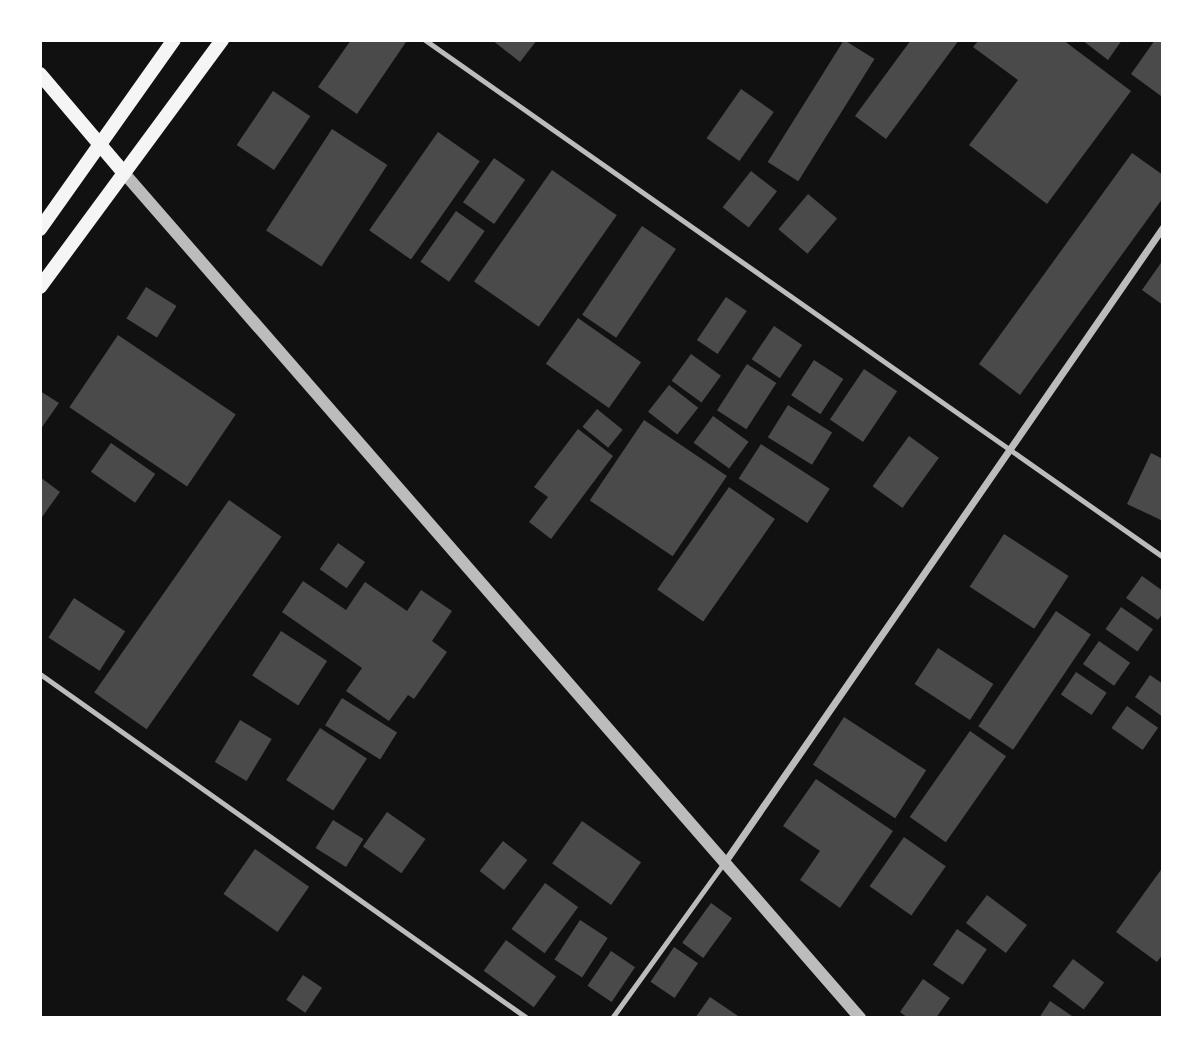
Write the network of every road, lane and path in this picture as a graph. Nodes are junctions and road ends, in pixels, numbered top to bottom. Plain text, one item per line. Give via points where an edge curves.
1 (174, 40) edge
2 (222, 40) edge
3 (425, 40) edge
4 (40, 74) edge
5 (101, 145) junction
6 (124, 173) junction
7 (1163, 227) edge
8 (40, 229) edge
9 (40, 288) edge
10 (1011, 447) junction
11 (1163, 557) edge
12 (40, 674) edge
13 (723, 864) junction
14 (527, 1018) edge
15 (612, 1018) edge
16 (860, 1018) edge

1 - 5 main road
2 - 6 main road
3 - 10 lane
4 - 5 main road
5 - 6 main road
5 - 8 main road
6 - 9 main road
6 - 13 street
7 - 10 street
10 - 11 lane
10 - 13 street
12 - 14 lane
13 - 15 lane
13 - 16 street

